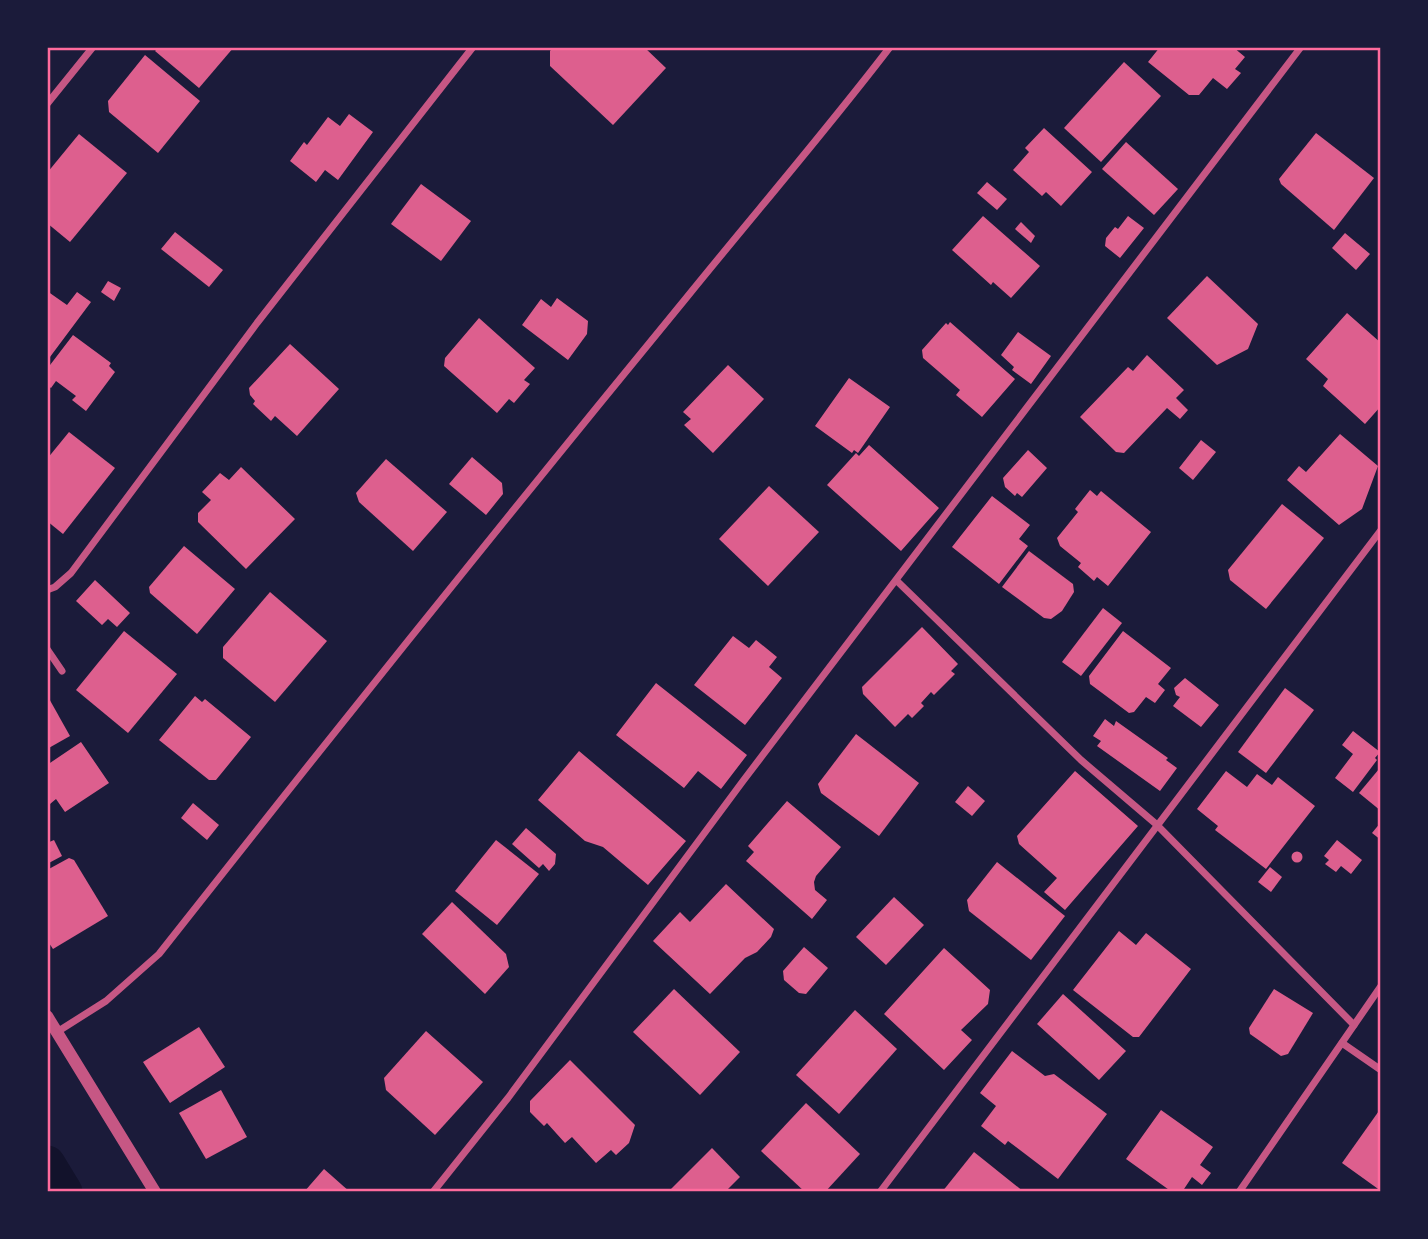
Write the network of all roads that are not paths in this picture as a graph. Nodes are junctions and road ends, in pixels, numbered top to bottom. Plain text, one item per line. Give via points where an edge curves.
1 (93, 47) edge
2 (473, 47) edge
3 (890, 47) edge
4 (1301, 47) edge
5 (47, 104) edge
6 (1381, 530) edge
7 (897, 581) junction
8 (47, 590) edge
9 (47, 649) edge
10 (62, 671) dead end
11 (1156, 824) junction
12 (1381, 986) edge
13 (47, 1016) edge
14 (1354, 1025) junction
15 (57, 1032) junction
16 (1342, 1043) junction
17 (1381, 1070) edge
18 (155, 1192) edge
19 (433, 1192) edge
20 (880, 1192) edge
21 (1239, 1192) edge

1 - 5 street
2 - 8 street via 257,323 71,573
3 - 15 street via 422,622 159,954 106,1001
4 - 7 street
6 - 11 street
7 - 11 street via 1071,751
7 - 19 street
9 - 10 street
11 - 14 street
11 - 20 street
12 - 14 street
13 - 15 street
14 - 16 street
15 - 18 street
16 - 17 street
16 - 21 street

